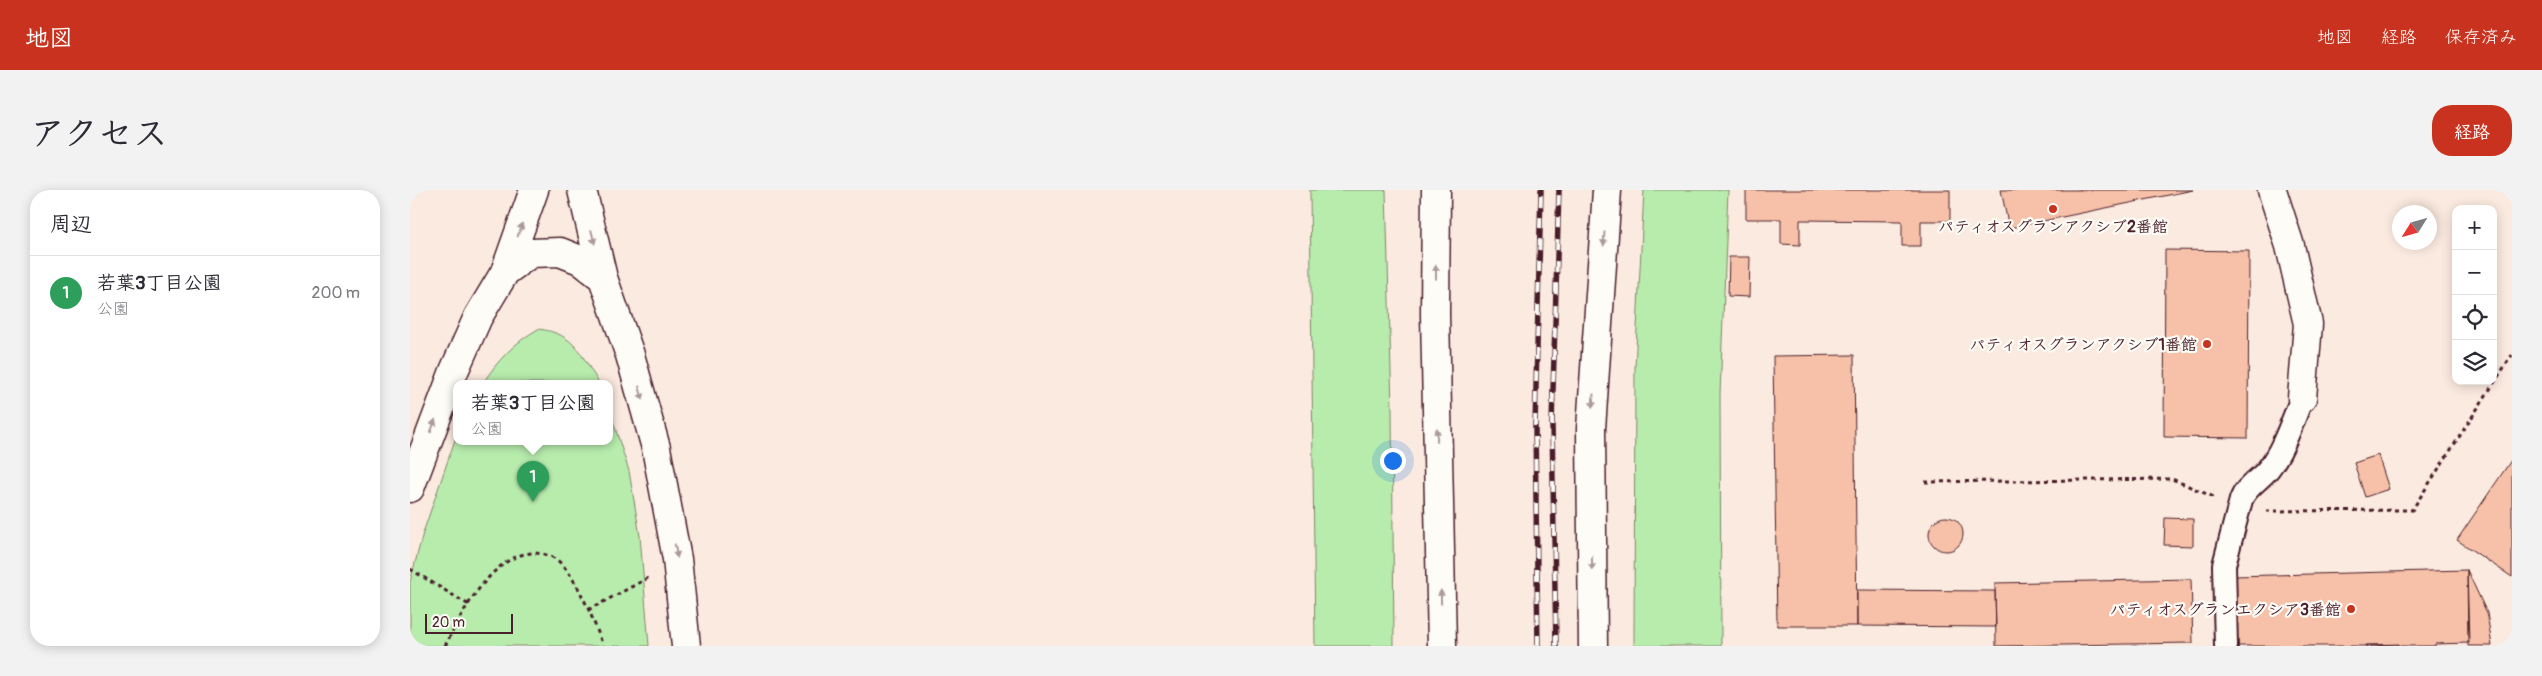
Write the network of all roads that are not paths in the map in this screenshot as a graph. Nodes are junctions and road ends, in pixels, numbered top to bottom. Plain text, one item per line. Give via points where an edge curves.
1 (534, 190) edge
2 (582, 190) edge
3 (1436, 190) edge
4 (1607, 190) edge
5 (2272, 190) edge
6 (505, 272) junction
7 (603, 278) junction
8 (2302, 398) joint
9 (410, 488) edge
10 (686, 646) edge
11 (1442, 646) edge
12 (1593, 646) edge
13 (2226, 646) edge

6 -> 1 street
2 -> 7 street
11 -> 3 street via 1435,314
4 -> 12 street via 1592,429
5 - 8 street via 2290,246 2308,324
6 - 7 street via 530,252 560,252 580,260
9 -> 6 street via 466,343
7 -> 10 street via 630,355 656,448 677,559
8 - 13 street via 2270,467 2244,493 2238,511 2224,565

